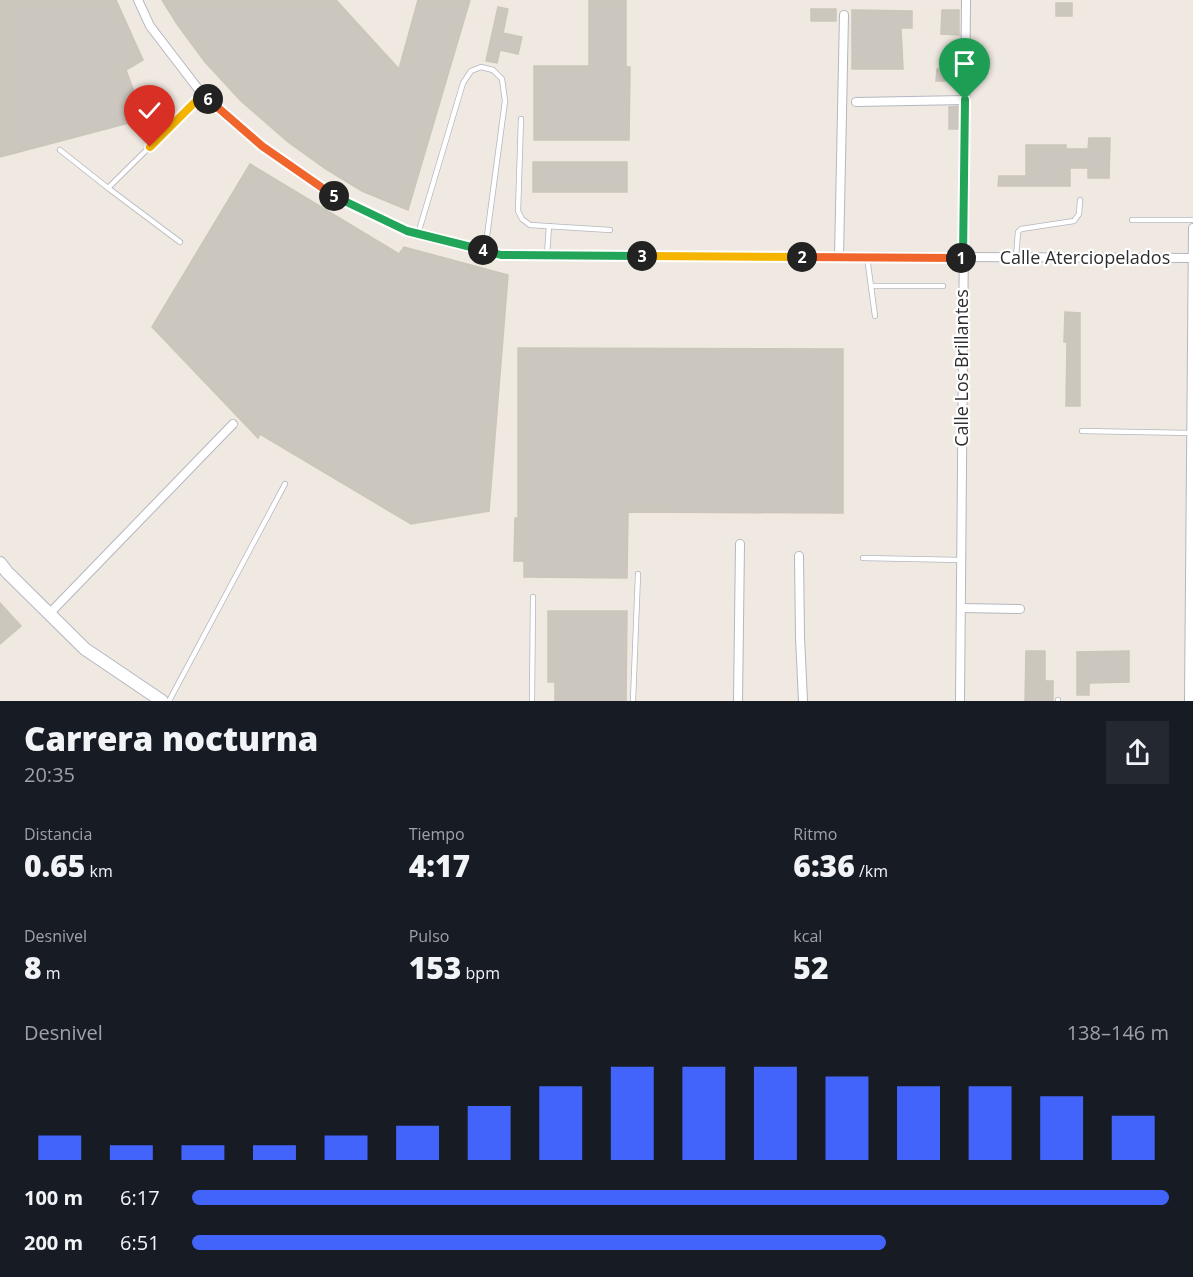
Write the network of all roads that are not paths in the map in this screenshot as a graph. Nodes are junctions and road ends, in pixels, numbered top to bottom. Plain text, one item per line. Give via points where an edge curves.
1 (138, 0) edge
2 (966, 0) edge
3 (843, 15) dead end
4 (203, 94) junction
5 (965, 100) junction
6 (856, 102) dead end
7 (521, 119) dead end
8 (60, 150) dead end
9 (108, 188) junction
10 (1080, 200) dead end
11 (1131, 220) dead end
12 (1193, 220) edge
13 (549, 226) junction
14 (1193, 228) edge
15 (610, 230) dead end
16 (418, 234) junction
17 (180, 242) dead end
18 (485, 250) junction
19 (547, 255) junction
20 (839, 257) junction
21 (867, 257) junction
22 (963, 258) junction
23 (1016, 258) junction
24 (1193, 258) edge
25 (871, 286) junction
26 (943, 286) dead end
27 (875, 316) dead end
28 (233, 424) dead end
29 (1082, 431) dead end
30 (1191, 434) junction
31 (285, 484) dead end
32 (740, 544) dead end
33 (799, 556) dead end
34 (862, 558) dead end
35 (961, 560) junction
36 (0, 563) edge
37 (638, 574) dead end
38 (533, 597) dead end
39 (961, 609) junction
40 (1020, 609) dead end
41 (49, 614) junction
42 (162, 701) edge
43 (169, 701) edge
44 (532, 701) edge
45 (633, 701) edge
46 (738, 701) edge
47 (803, 701) edge
48 (960, 701) edge
49 (1189, 701) edge

1 - 4 street, Calle Aterciopelados via 150,26
2 - 5 street, Calle Los Brillantes
3 - 20 street
4 - 9 lane
4 - 16 street, Calle Aterciopelados via 262,146 328,193
5 - 6 street
5 - 22 street, Calle Los Brillantes
7 - 13 lane via 518,211 530,225
8 - 9 lane
9 - 17 lane
10 - 23 lane via 1074,221 1021,229
11 - 12 lane
13 - 15 lane
13 - 19 lane
14 - 24 street
16 - 18 street, Calle Aterciopelados
16 - 18 lane via 463,83 471,71 481,67 493,70 501,79 505,101
18 - 19 street, Calle Aterciopelados via 501,255
19 - 20 street, Calle Aterciopelados
20 - 21 street, Calle Aterciopelados
21 - 22 street, Calle Aterciopelados
21 - 25 lane
22 - 23 street, Calle Aterciopelados
22 - 35 street, Calle Los Brillantes
23 - 24 street, Calle Aterciopelados
24 - 30 street
25 - 26 lane
25 - 27 lane
28 - 41 street
29 - 30 lane
30 - 49 street
31 - 43 lane
32 - 46 street
33 - 47 street
34 - 35 lane
35 - 39 street, Calle Los Brillantes
36 - 41 street
37 - 45 lane
38 - 44 lane
39 - 40 street
39 - 48 street, Calle Los Brillantes
41 - 42 street via 86,649

